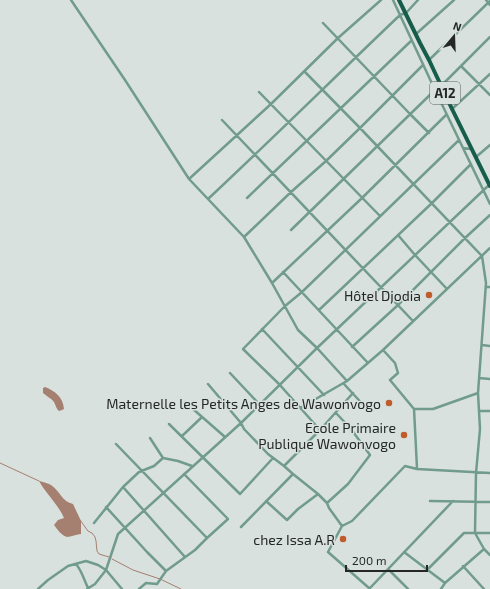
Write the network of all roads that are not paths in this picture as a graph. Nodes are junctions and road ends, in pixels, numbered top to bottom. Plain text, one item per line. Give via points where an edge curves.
1 (71, 0) edge
2 (381, 0) edge
3 (393, 0) edge
4 (399, 0) edge
5 (418, 0) edge
6 (454, 0) edge
7 (488, 2) edge
8 (406, 13) junction
9 (400, 16) junction
10 (323, 23) dead end
11 (416, 34) junction
12 (490, 37) edge
13 (338, 38) junction
14 (412, 41) junction
15 (420, 43) junction
16 (414, 46) junction
17 (356, 57) junction
18 (430, 60) junction
19 (423, 65) junction
20 (461, 66) junction
21 (305, 72) junction
22 (490, 74) edge
23 (374, 76) junction
24 (479, 84) junction
25 (441, 86) junction
26 (322, 90) junction
27 (434, 90) junction
28 (259, 92) dead end
29 (490, 95) edge
30 (392, 96) junction
31 (271, 104) junction
32 (341, 108) junction
33 (452, 109) junction
34 (410, 114) junction
35 (446, 115) junction
36 (222, 120) dead end
37 (289, 122) junction
38 (360, 128) junction
39 (429, 132) junction
40 (237, 135) junction
41 (459, 140) junction
42 (307, 141) junction
43 (490, 145) edge
44 (377, 146) junction
45 (463, 148) junction
46 (472, 149) junction
47 (255, 155) junction
48 (476, 158) junction
49 (326, 161) junction
50 (470, 164) junction
51 (396, 165) junction
52 (273, 173) junction
53 (189, 179) junction
54 (344, 179) junction
55 (413, 184) junction
56 (489, 184) edge
57 (484, 190) junction
58 (291, 192) junction
59 (247, 198) dead end
60 (362, 198) junction
61 (208, 199) junction
62 (432, 203) junction
63 (490, 204) edge
64 (310, 212) junction
65 (490, 215) edge
66 (380, 216) junction
67 (449, 222) junction
68 (291, 230) dead end
69 (328, 230) junction
70 (398, 235) junction
71 (244, 237) junction
72 (465, 238) junction
73 (490, 248) edge
74 (345, 249) junction
75 (415, 255) junction
76 (482, 256) junction
77 (363, 268) junction
78 (283, 272) junction
79 (431, 272) junction
80 (272, 283) junction
81 (381, 287) junction
82 (486, 287) junction
83 (490, 287) edge
84 (447, 289) junction
85 (302, 292) junction
86 (398, 305) junction
87 (285, 306) junction
88 (319, 310) junction
89 (413, 321) junction
90 (262, 329) junction
91 (336, 330) junction
92 (482, 345) junction
93 (490, 346) edge
94 (352, 347) junction
95 (316, 348) junction
96 (383, 350) junction
97 (368, 363) junction
98 (297, 367) junction
99 (230, 373) dead end
100 (479, 378) junction
101 (490, 379) edge
102 (345, 383) junction
103 (208, 384) dead end
104 (279, 384) junction
105 (478, 392) junction
106 (353, 393) junction
107 (324, 395) junction
108 (185, 402) dead end
109 (260, 404) junction
110 (300, 408) junction
111 (414, 409) junction
112 (368, 410) dead end
113 (479, 411) junction
114 (490, 412) edge
115 (336, 413) junction
116 (202, 417) junction
117 (241, 423) junction
118 (169, 424) dead end
119 (320, 430) junction
120 (182, 436) junction
121 (225, 437) junction
122 (150, 438) dead end
123 (116, 444) dead end
124 (202, 457) junction
125 (163, 458) junction
126 (273, 458) junction
127 (192, 466) junction
128 (284, 466) junction
129 (417, 469) junction
130 (142, 471) junction
131 (476, 473) junction
132 (490, 473) edge
133 (184, 474) junction
134 (292, 474) junction
135 (122, 487) junction
136 (164, 492) junction
137 (318, 494) junction
138 (266, 501) junction
139 (430, 501) dead end
140 (453, 501) junction
141 (327, 502) junction
142 (475, 502) junction
143 (490, 502) edge
144 (106, 507) junction
145 (144, 510) junction
146 (94, 523) dead end
147 (342, 526) junction
148 (241, 527) dead end
149 (125, 528) junction
150 (475, 533) junction
151 (490, 533) edge
152 (207, 538) junction
153 (484, 549) junction
154 (404, 552) junction
155 (490, 555) edge
156 (185, 557) junction
157 (76, 564) junction
158 (463, 566) junction
159 (106, 570) junction
160 (388, 570) junction
161 (427, 570) junction
162 (166, 571) junction
163 (445, 583) junction
164 (38, 589) edge
165 (88, 589) edge
166 (122, 589) edge
167 (139, 589) edge
168 (369, 589) edge
169 (408, 589) edge
170 (441, 589) edge
171 (484, 589) edge

1 - 53 street
2 - 13 street
3 - 9 street
4 - 8 main road, A12
5 - 8 street
6 - 11 street
7 - 18 street
8 - 9 street
8 - 11 main road, A12
9 - 14 street
9 - 17 street
10 - 13 street
11 - 15 main road, A12
12 - 20 street
13 - 17 street
13 - 21 street
14 - 16 street
14 - 23 street
15 - 16 street
15 - 18 main road, A12
16 - 19 street
17 - 23 street
17 - 26 street
18 - 25 main road, A12
19 - 27 street
19 - 30 street
20 - 24 street
20 - 25 street
21 - 26 street
21 - 31 street
22 - 24 street
23 - 30 street
23 - 32 street
24 - 29 street
24 - 33 street
25 - 33 main road, A12
26 - 32 street
26 - 37 street
27 - 34 street
27 - 35 street
28 - 31 street
30 - 34 street
30 - 38 street
31 - 37 street
31 - 40 street
32 - 38 street
32 - 42 street
33 - 46 main road, A12
34 - 39 street
34 - 44 street
35 - 39 street
35 - 41 street
36 - 40 street
37 - 42 street
37 - 47 street
38 - 44 street
38 - 49 street
39 - 51 street
40 - 47 street
40 - 53 street
41 - 45 street
41 - 55 street
42 - 49 street
42 - 52 street
43 - 48 street
44 - 51 street
44 - 54 street
45 - 46 street
45 - 50 street
46 - 48 main road, A12
47 - 52 street
47 - 61 street
48 - 56 main road, A12
49 - 54 street
49 - 58 street
50 - 57 street
50 - 62 street
51 - 55 street
51 - 60 street
52 - 58 street
52 - 59 street
53 - 61 street
54 - 60 street
54 - 64 street
55 - 62 street
55 - 66 street
56 - 57 street
57 - 63 street
57 - 67 street
58 - 64 street
58 - 71 street
60 - 66 street
60 - 69 street
61 - 71 street
62 - 67 street
62 - 70 street
64 - 68 street
64 - 69 street
65 - 72 street
66 - 74 street
67 - 72 street
67 - 75 street
69 - 74 street
69 - 78 street
70 - 75 street
70 - 77 street
71 - 80 street
72 - 76 street
72 - 79 street
73 - 76 street
74 - 77 street
74 - 85 street
75 - 79 street
75 - 81 street
76 - 82 street
76 - 84 street
77 - 81 street
77 - 88 street
78 - 80 street
78 - 85 street
79 - 84 street
79 - 86 street
80 - 87 street
81 - 86 street
81 - 91 street
82 - 83 street
82 - 92 street
84 - 89 street
85 - 87 street
85 - 88 street
86 - 89 street
86 - 94 street
87 - 90 street
87 - 95 street via 298,330
88 - 91 street
89 - 96 street
90 - 98 street
90 - 104 street via 243,349
91 - 94 street
91 - 95 street
92 - 93 street
92 - 100 street
94 - 97 street
95 - 98 street
95 - 102 street
96 - 97 street
96 - 111 street via 395,363 398,373 390,380
97 - 102 street
98 - 104 street
98 - 107 street
99 - 109 street
100 - 101 street
100 - 105 street
102 - 106 street
102 - 107 street
103 - 117 street
104 - 109 street
104 - 110 street
105 - 111 street via 433,409
105 - 113 street
106 - 112 street
106 - 115 street
107 - 110 street
108 - 116 street
109 - 117 street
110 - 119 street
111 - 129 street
113 - 114 street
113 - 131 street
115 - 119 street
115 - 141 street via 352,429 370,455 348,484
116 - 120 street
116 - 121 street
117 - 121 street
117 - 126 street
118 - 120 street
119 - 128 street
120 - 124 street
121 - 124 street
122 - 125 street
123 - 130 street
124 - 126 street via 240,494
124 - 127 street
125 - 127 street
125 - 130 street via 154,466
126 - 128 street
127 - 133 street
128 - 134 street
129 - 131 street
129 - 147 street via 405,466 352,521
130 - 135 street
130 - 136 street
131 - 132 street
131 - 142 street
133 - 136 street
133 - 152 street via 228,519
134 - 137 street
134 - 138 street
135 - 144 street
135 - 145 street
136 - 145 street
136 - 152 street
137 - 138 street via 287,520
137 - 141 street
138 - 148 street
139 - 140 street
140 - 142 street
140 - 154 street
141 - 147 street
142 - 143 street
142 - 150 street
144 - 146 street
144 - 149 street
145 - 149 street
145 - 156 street
147 - 168 street via 328,552
149 - 159 street via 118,534
149 - 162 street
150 - 151 street
150 - 153 street
150 - 161 street via 464,533
152 - 156 street
153 - 155 street
153 - 158 street
154 - 160 street
154 - 161 street
156 - 162 street
157 - 159 street via 98,564
157 - 164 street via 68,566
157 - 165 street
158 - 163 street
158 - 171 street
159 - 165 street
159 - 166 street
160 - 168 street
160 - 169 street
161 - 163 street
162 - 167 street via 157,584 146,583
163 - 170 street

